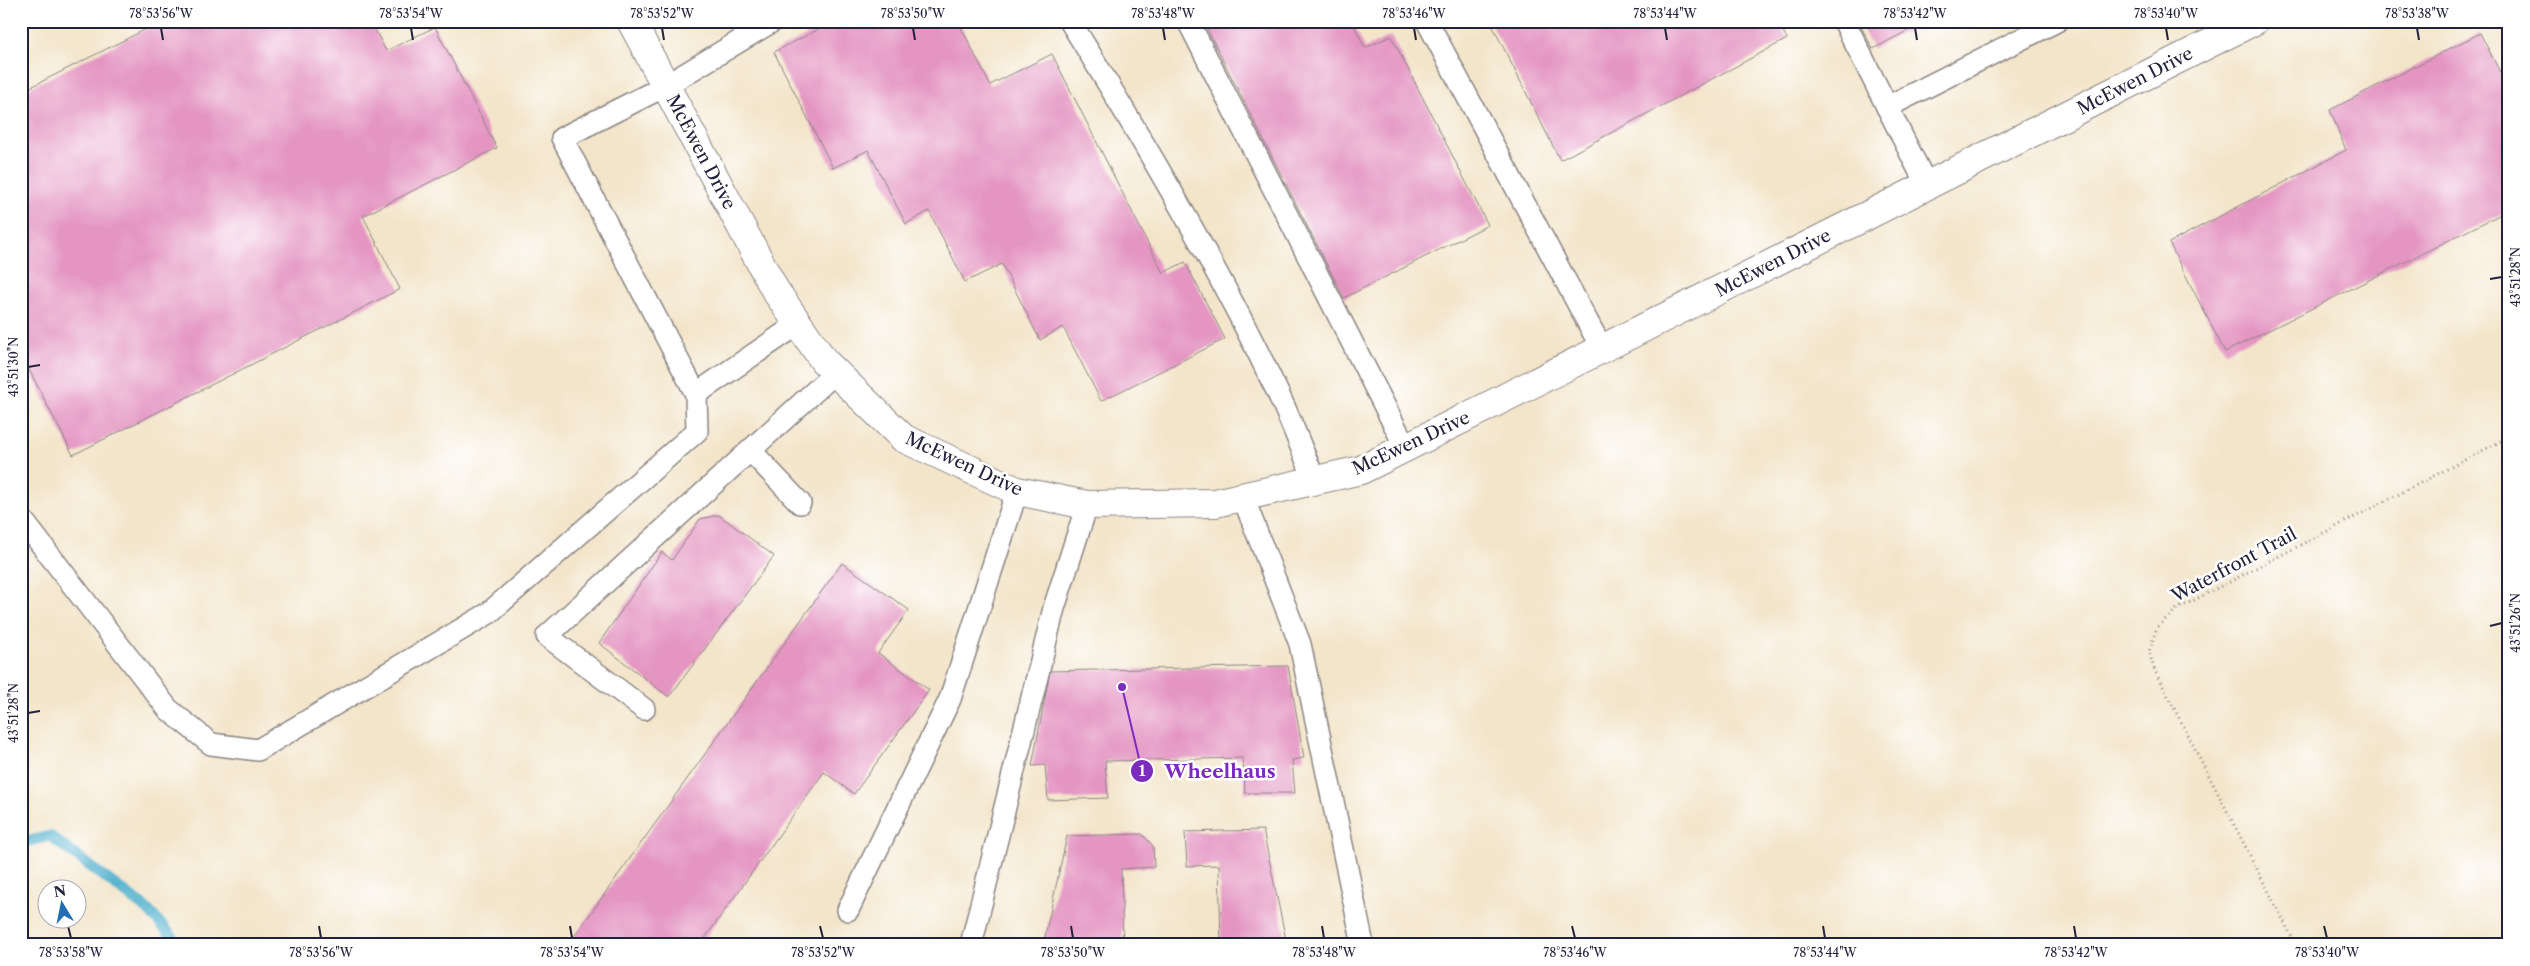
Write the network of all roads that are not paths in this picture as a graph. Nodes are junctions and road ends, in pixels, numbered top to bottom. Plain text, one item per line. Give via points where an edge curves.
1 (631, 21) edge
2 (773, 21) edge
3 (1070, 21) edge
4 (1188, 21) edge
5 (1427, 21) edge
6 (1844, 21) edge
7 (2057, 21) edge
8 (2242, 24) edge
9 (665, 86) junction
10 (1887, 107) junction
11 (1927, 186) junction
12 (798, 324) junction
13 (1602, 349) junction
14 (836, 372) junction
15 (696, 394) junction
16 (1406, 448) junction
17 (750, 450) junction
18 (1315, 481) junction
19 (1017, 491) junction
20 (1243, 496) junction
21 (800, 504) dead end
22 (1087, 505) junction
23 (21, 518) edge
24 (644, 709) dead end
25 (848, 910) dead end
26 (971, 945) edge
27 (1363, 945) edge

1 - 9 street, McEwen Drive
2 - 9 lane
3 - 18 lane via 1130,119 1213,267 1274,384
4 - 16 lane
5 - 13 lane
6 - 10 lane
7 - 10 lane
8 - 11 street, McEwen Drive
9 - 12 street, McEwen Drive via 775,290
9 - 15 lane via 562,138
10 - 11 lane
11 - 13 street, McEwen Drive
12 - 14 street, McEwen Drive via 824,361
12 - 15 lane
13 - 16 street, McEwen Drive
14 - 17 lane
14 - 19 street, McEwen Drive via 903,438
15 - 23 lane via 697,431 489,613 258,750 211,744 168,709
16 - 18 street, McEwen Drive via 1361,470
17 - 21 lane
17 - 24 lane via 547,636
18 - 20 street, McEwen Drive
19 - 22 street, McEwen Drive
19 - 25 lane via 950,699
20 - 22 street, McEwen Drive via 1215,503
20 - 27 lane via 1300,644
22 - 26 lane via 1054,608

